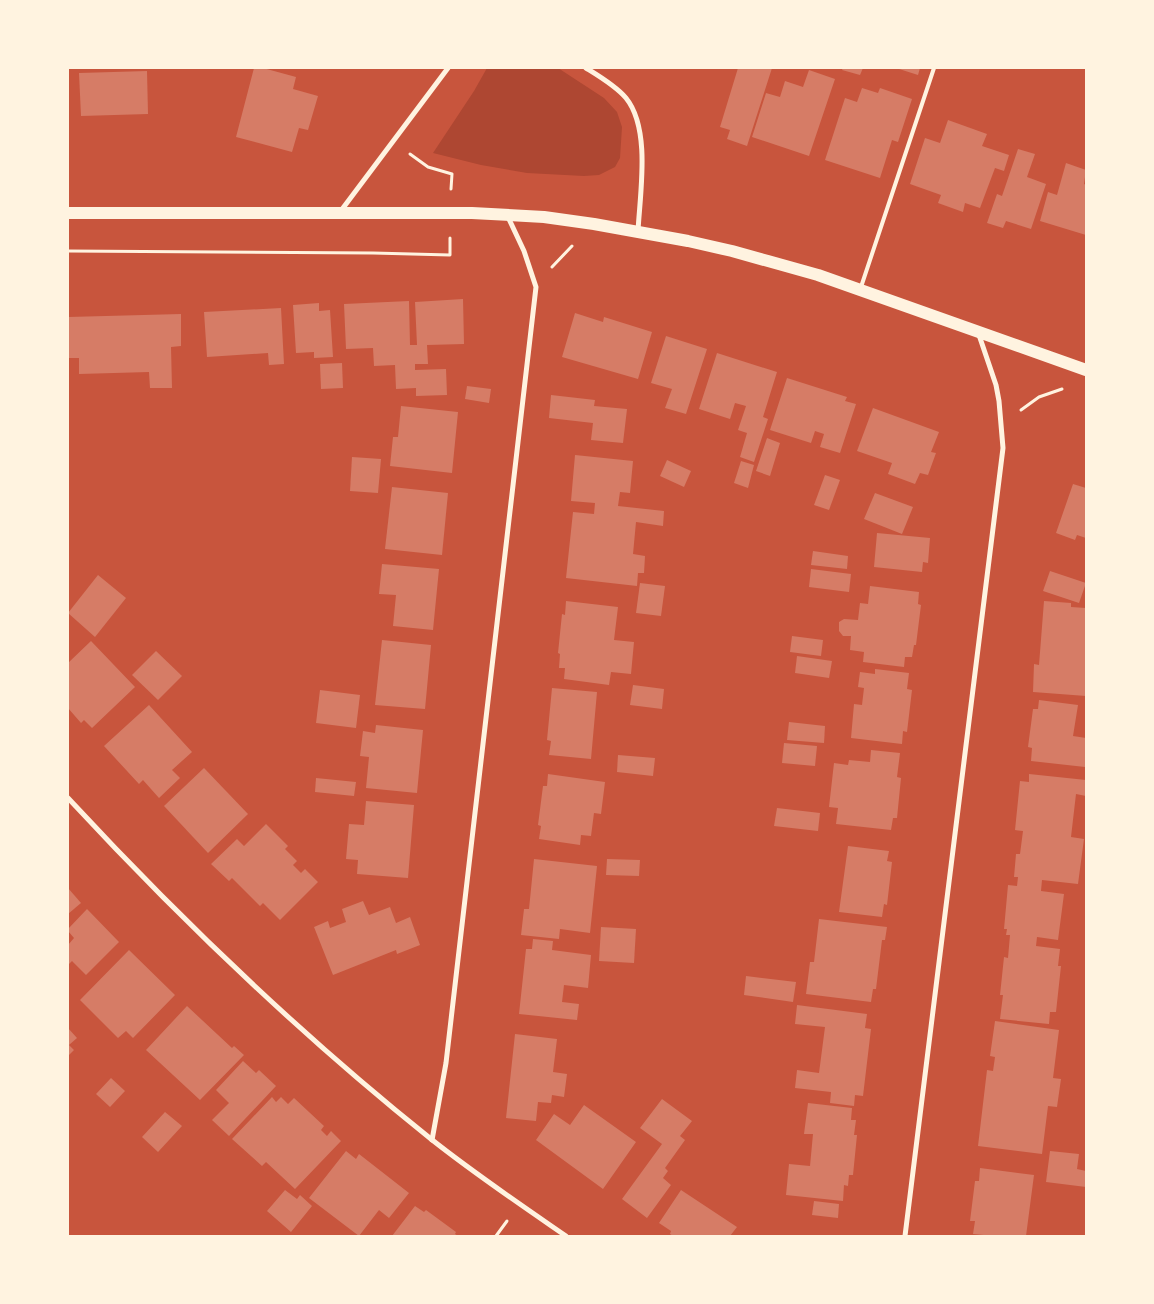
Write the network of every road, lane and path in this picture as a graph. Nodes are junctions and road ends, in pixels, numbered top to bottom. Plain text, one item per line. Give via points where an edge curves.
1 (448, 68) edge
2 (586, 68) edge
3 (934, 68) edge
4 (393, 141) junction
5 (340, 212) junction
6 (451, 212) junction
7 (68, 213) edge
8 (506, 214) junction
9 (594, 224) junction
10 (638, 231) junction
11 (68, 251) edge
12 (536, 287) junction
13 (860, 289) junction
14 (978, 332) junction
15 (1086, 370) edge
16 (1070, 386) dead end
17 (1003, 448) junction
18 (68, 798) edge
19 (432, 1140) junction
20 (566, 1236) edge
21 (905, 1236) edge

1 - 4 street
2 - 10 street via 625,97 640,124
3 - 13 lane
4 - 5 street
4 - 6 path via 428,167 452,174
5 - 6 main road
5 - 7 main road
6 - 8 main road
6 - 11 path via 450,255
8 - 9 main road
8 - 12 street via 524,251
9 - 10 main road
9 - 12 path
10 - 13 main road via 732,251
12 - 19 street via 446,1063
13 - 14 main road
14 - 15 main road
14 - 17 street via 996,385
16 - 17 path via 1039,397 1022,409
17 - 21 street
18 - 19 street via 230,964 317,1044
19 - 20 street

